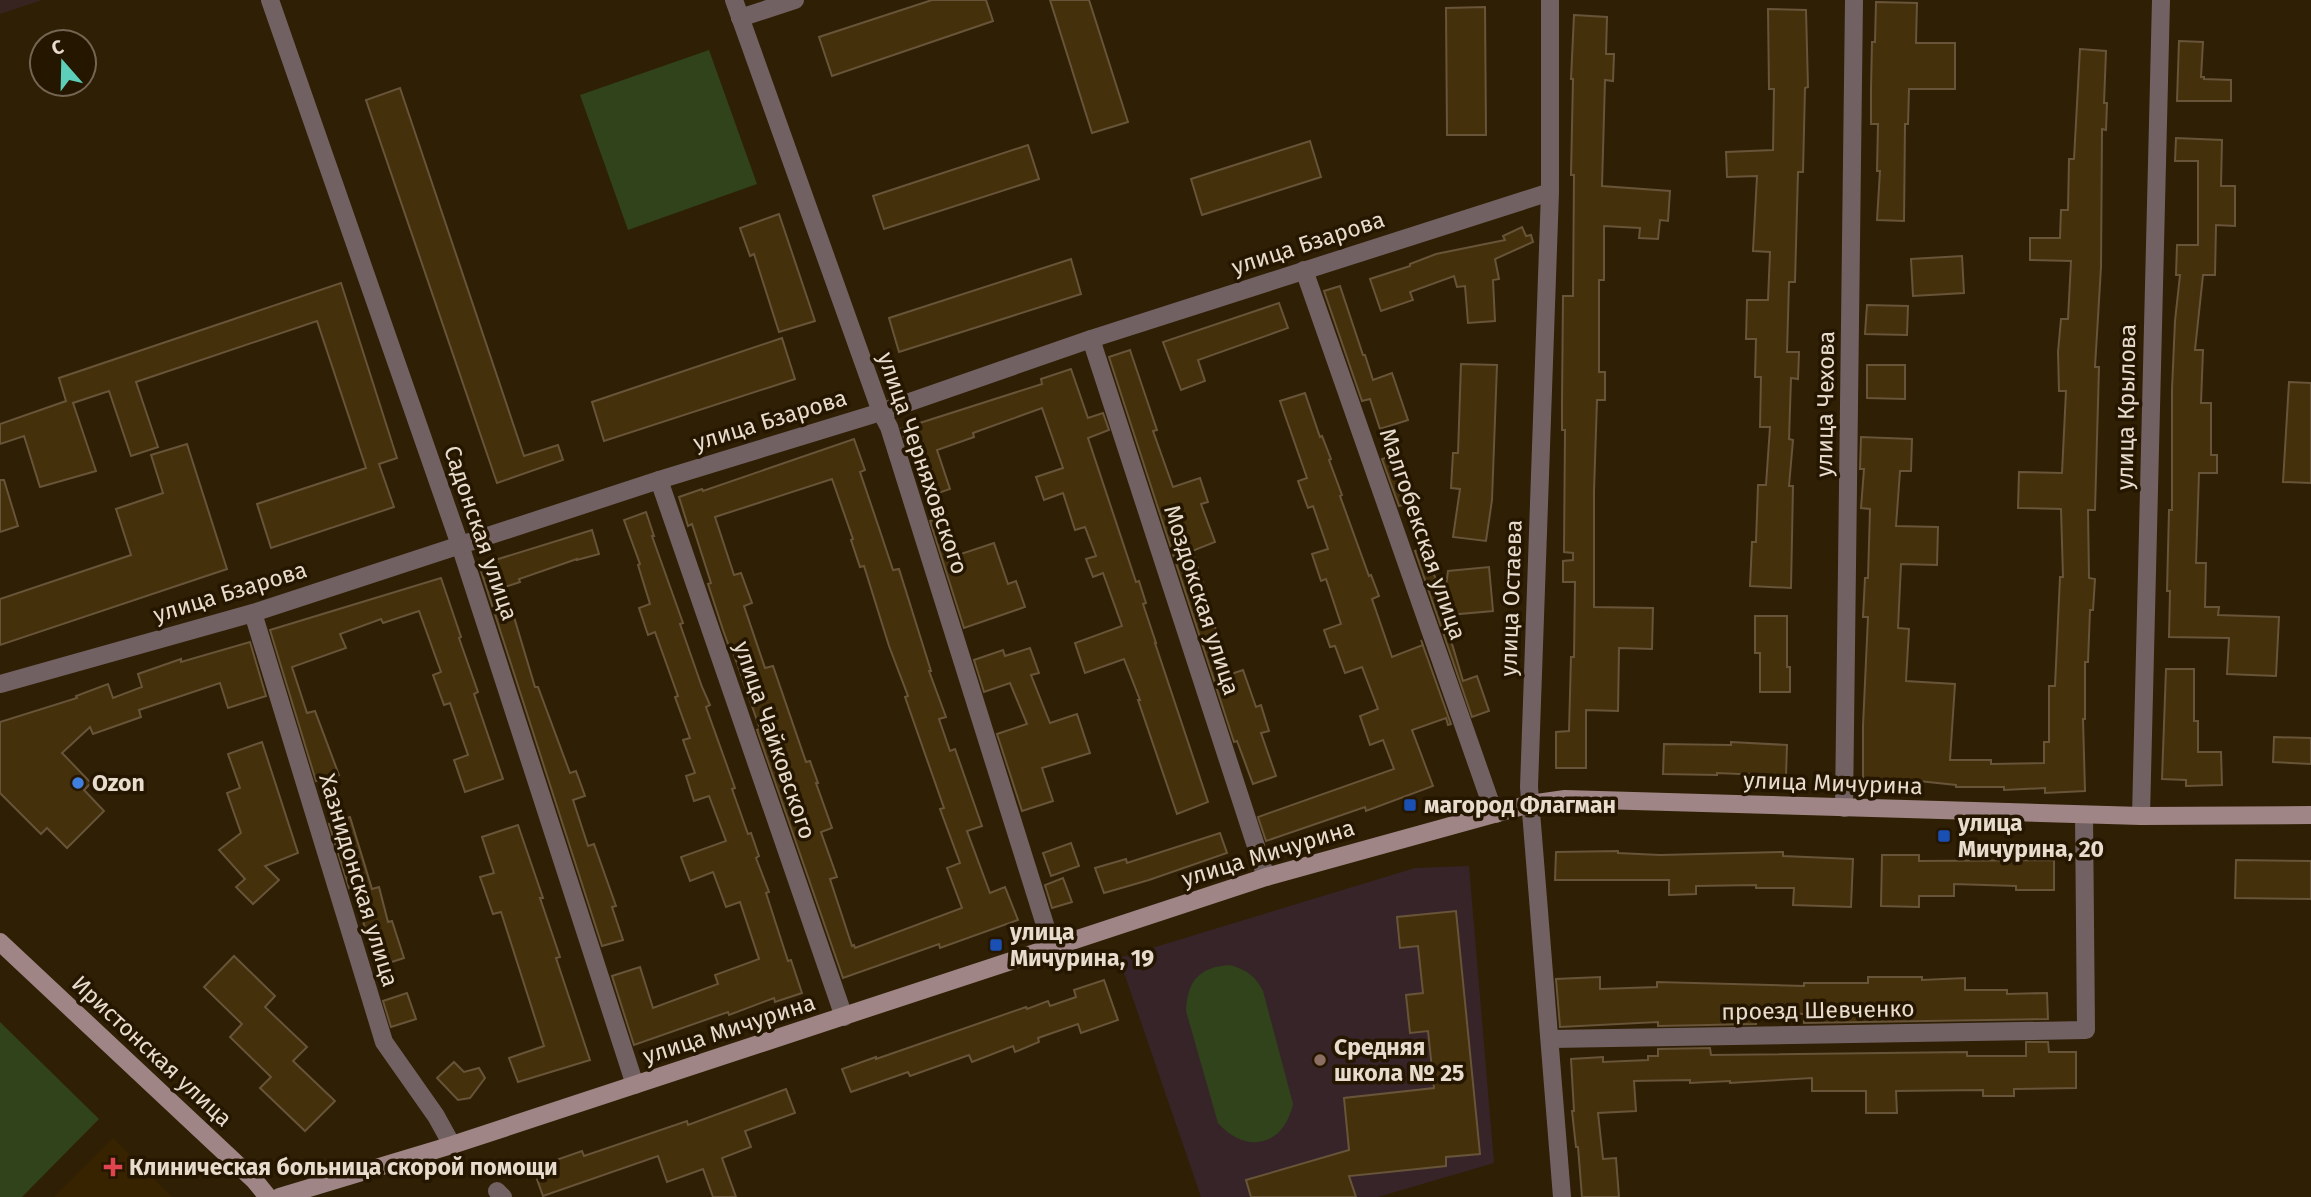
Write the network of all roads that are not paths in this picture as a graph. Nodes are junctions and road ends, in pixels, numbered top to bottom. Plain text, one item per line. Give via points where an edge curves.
1 (270, 0) edge
2 (734, 0) edge
3 (795, 0) edge
4 (1550, 0) edge
5 (1854, 0) edge
6 (2161, 0) edge
7 (740, 18) junction
8 (1550, 192) junction
9 (1304, 270) junction
10 (1091, 339) junction
11 (881, 412) junction
12 (659, 480) junction
13 (460, 545) junction
14 (253, 613) junction
15 (0, 684) edge
16 (1530, 804) junction
17 (1844, 808) junction
18 (1496, 814) junction
19 (2084, 815) junction
20 (2141, 816) junction
21 (2311, 816) edge
22 (1265, 877) junction
23 (0, 942) edge
24 (1052, 947) junction
25 (844, 1017) junction
26 (1551, 1039) junction
27 (635, 1085) junction
28 (452, 1145) junction
29 (268, 1197) edge
30 (279, 1197) edge
31 (1562, 1197) edge

1 - 13 street, Садонская улица
2 - 7 street, улица Черняховского
3 - 7 street
4 - 8 street, улица Остаева
5 - 17 street, улица Чехова
6 - 20 street, улица Крылова
7 - 11 street, улица Черняховского
8 - 9 street, улица Бзарова
8 - 16 street, улица Остаева
9 - 10 street, улица Бзарова
9 - 18 street, Малгобекская улица
10 - 11 street, улица Бзарова
10 - 22 street, Моздокская улица
11 - 12 street, улица Бзарова
11 - 24 street, улица Черняховского
12 - 13 street, улица Бзарова
12 - 25 street, улица Чайковского
13 - 14 street, улица Бзарова
13 - 27 street, Садонская улица
14 - 15 street, улица Бзарова
14 - 28 street, Хазнидонская улица via 384,1042
16 - 17 street, улица Мичурина via 1565,799
16 - 18 street, улица Мичурина
16 - 26 street, улица Остаева
17 - 19 street, улица Мичурина
18 - 22 street, улица Мичурина
19 - 20 street, улица Мичурина
19 - 26 street, проезд Шевченко via 2086,1030
20 - 21 street, улица Мичурина
22 - 24 street, улица Мичурина
23 - 29 street, Иристонская улица
24 - 25 street, улица Мичурина
25 - 27 street, улица Мичурина
26 - 31 street, улица Остаева
27 - 28 street, улица Мичурина
28 - 30 street, улица Мичурина

